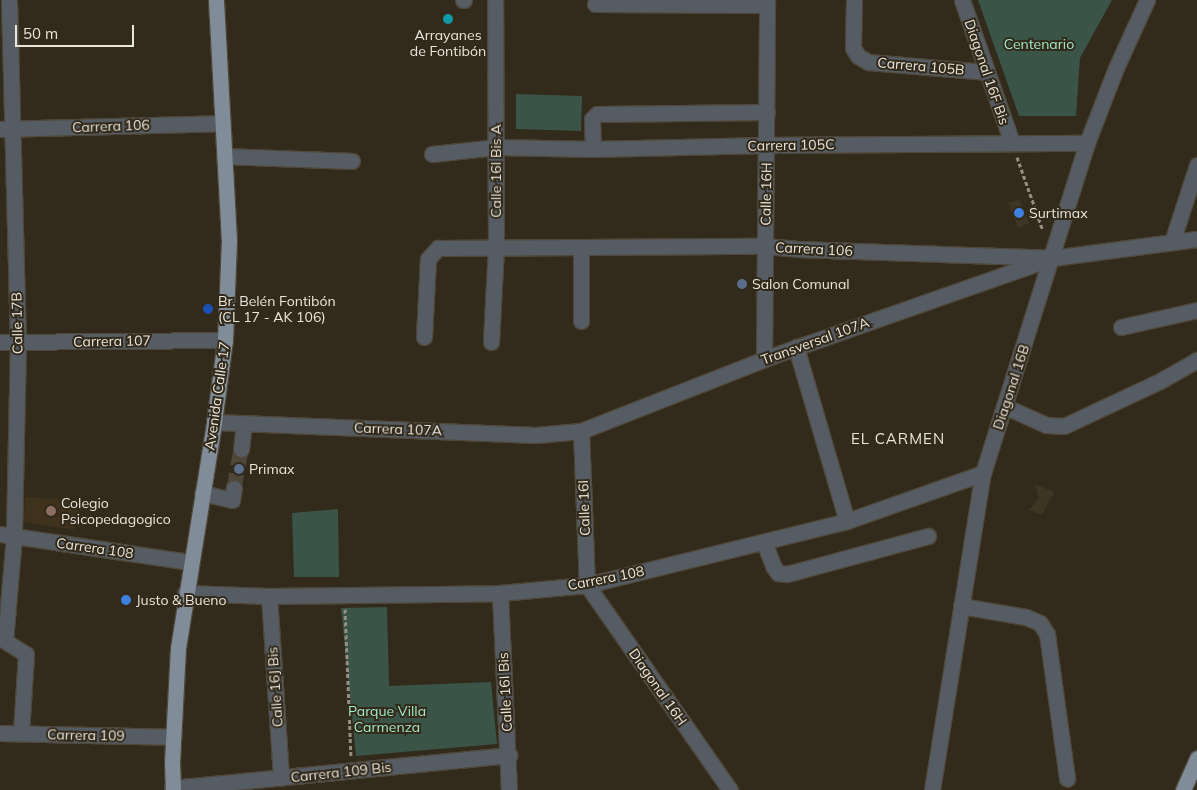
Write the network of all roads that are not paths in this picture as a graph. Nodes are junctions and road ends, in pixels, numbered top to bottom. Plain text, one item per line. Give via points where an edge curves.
1 (9, 0) edge
2 (216, 0) edge
3 (495, 0) edge
4 (854, 0) edge
5 (962, 0) edge
6 (1147, 0) edge
7 (767, 2) edge
8 (595, 4) dead end
9 (986, 72) junction
10 (767, 112) junction
11 (222, 123) junction
12 (6, 129) edge
13 (1087, 142) junction
14 (1012, 143) junction
15 (766, 145) junction
16 (496, 147) junction
17 (593, 149) junction
18 (432, 154) dead end
19 (224, 156) junction
20 (352, 161) dead end
21 (1197, 165) edge
22 (1197, 239) edge
23 (1172, 242) junction
24 (765, 246) junction
25 (496, 248) junction
26 (581, 249) junction
27 (1052, 258) junction
28 (1197, 310) edge
29 (581, 321) dead end
30 (1121, 327) dead end
31 (424, 337) dead end
32 (225, 340) junction
33 (0, 342) edge
34 (18, 342) junction
35 (491, 342) dead end
36 (796, 347) junction
37 (764, 359) junction
38 (1197, 360) edge
39 (1004, 406) junction
40 (214, 422) junction
41 (244, 423) junction
42 (581, 431) junction
43 (241, 449) tunnel mouth
44 (983, 473) junction
45 (234, 488) dead end
46 (202, 493) junction
47 (847, 521) junction
48 (7, 535) edge
49 (928, 536) dead end
50 (764, 542) junction
51 (190, 562) junction
52 (587, 585) junction
53 (185, 593) junction
54 (500, 593) junction
55 (269, 596) junction
56 (961, 606) junction
57 (0, 733) edge
58 (21, 733) junction
59 (173, 736) junction
60 (509, 755) junction
61 (1197, 758) edge
62 (281, 778) junction
63 (1067, 779) dead end
64 (173, 789) edge
65 (509, 790) edge
66 (730, 790) edge
67 (932, 790) edge
68 (1183, 790) edge

1 - 12 street, Calle 17B
2 - 11 main road, Avenida Calle 17
3 - 16 street, Calle 16I Bis A
4 - 9 street, Carrera 105B via 853,48 868,62
5 - 9 street, Diagonal 16F Bis
6 - 13 street, Diagonal 16B
7 - 8 street
7 - 10 street, Calle 16H
9 - 14 street, Diagonal 16F Bis
10 - 15 street, Calle 16H
10 - 17 street via 597,114 594,116
11 - 12 street, Carrera 106
11 - 19 main road, Avenida Calle 17
12 - 34 street, Calle 17B
13 - 14 street, Carrera 105C
13 - 27 street, Diagonal 16B
14 - 15 street, Carrera 105C
15 - 17 street, Carrera 105C
15 - 24 street, Calle 16H
16 - 17 street, Carrera 105C
16 - 18 street, Carrera 105C
16 - 25 street, Calle 16I Bis A
19 - 20 street
19 - 32 main road, Avenida Calle 17 via 229,241
21 - 23 street
22 - 23 street, Carrera 106
23 - 27 street, Carrera 106
24 - 26 street, Carrera 106
24 - 27 street, Carrera 106
24 - 37 street, Calle 16H
25 - 26 street, Carrera 106
25 - 31 street, Carrera 106 via 438,248 432,253 428,259
25 - 35 street, Calle 16I Bis A
26 - 29 street
27 - 36 street, Transversal 107A
27 - 39 street, Diagonal 16B
28 - 30 street
32 - 34 street, Carrera 107
32 - 40 main road, Avenida Calle 17
33 - 34 street, Carrera 107
34 - 48 street, Calle 17B
36 - 37 street, Transversal 107A
36 - 47 street
37 - 42 street, Transversal 107A
38 - 39 street via 1064,426 1046,424
39 - 44 street, Diagonal 16B
40 - 41 street, Carrera 107A
40 - 46 main road, Avenida Calle 17
41 - 42 street, Carrera 107A via 536,435
41 - 43 street
42 - 52 street, Calle 16I
44 - 47 street, Carrera 108
44 - 56 street, Diagonal 16B
45 - 46 street via 232,500
46 - 51 main road, Avenida Calle 17
47 - 50 street, Carrera 108
48 - 51 street, Carrera 108
48 - 58 street, Calle 17B via 5,641 26,654
49 - 50 street via 787,574 778,573
50 - 52 street, Carrera 108
51 - 53 main road, Avenida Calle 17
52 - 54 street, Carrera 108
52 - 66 street, Diagonal 16H
53 - 55 street, Carrera 108
53 - 59 main road, Avenida Calle 17
54 - 55 street, Carrera 108
54 - 60 street, Calle 16I Bis
55 - 62 street, Calle 16J Bis
56 - 63 street via 1026,617 1040,624 1047,634
56 - 67 street, Diagonal 16B
57 - 58 street, Carrera 109
58 - 59 street, Carrera 109
59 - 64 main road, Avenida Calle 17
60 - 62 street, Carrera 109 Bis
60 - 65 street, Calle 16I Bis
61 - 68 main road
62 - 64 street, Carrera 109 Bis

